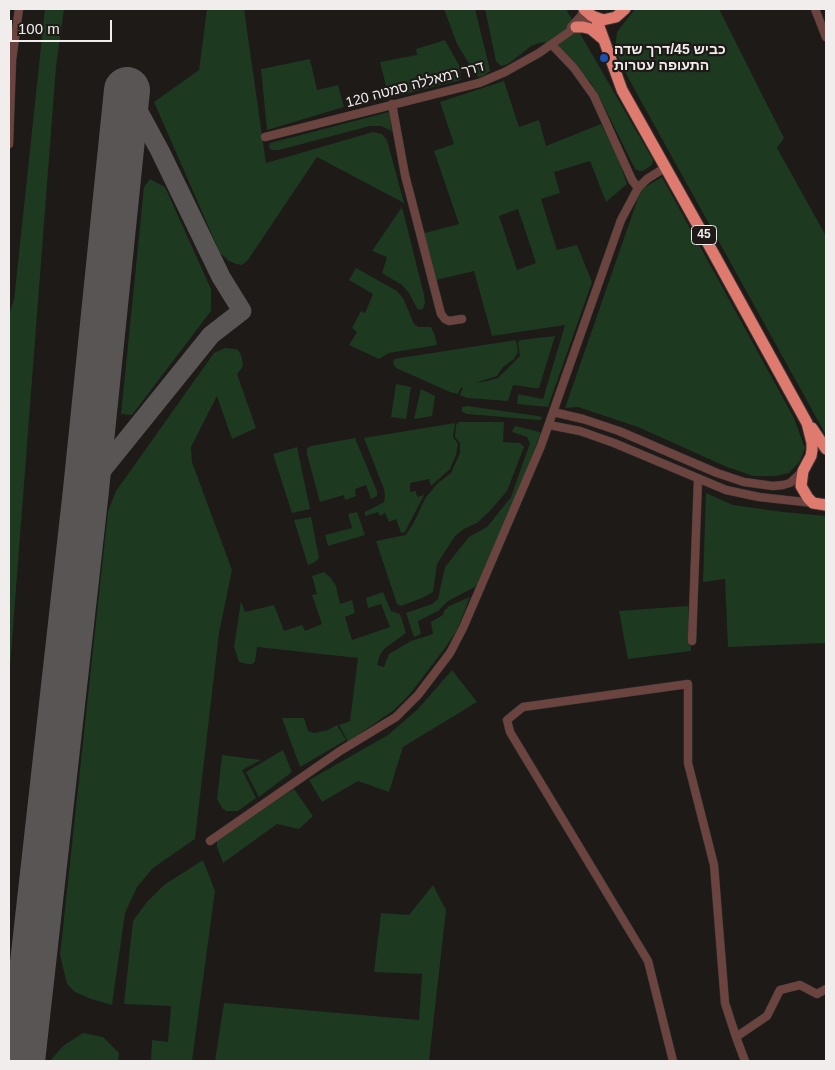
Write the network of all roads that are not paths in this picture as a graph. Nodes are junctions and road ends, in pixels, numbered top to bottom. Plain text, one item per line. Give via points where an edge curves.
1 (18, 9) edge
2 (584, 9) edge
3 (625, 9) edge
4 (815, 9) edge
5 (595, 18) junction
6 (613, 19) junction
7 (13, 23) edge
8 (576, 28) junction
9 (563, 36) junction
10 (826, 37) edge
11 (552, 45) junction
12 (606, 45) junction
13 (392, 104) junction
14 (265, 137) dead end
15 (9, 144) edge
16 (666, 167) junction
17 (638, 188) junction
18 (462, 319) dead end
19 (553, 412) junction
20 (802, 412) junction
21 (549, 425) junction
22 (826, 449) edge
23 (826, 456) edge
24 (805, 468) junction
25 (698, 479) junction
26 (813, 503) junction
27 (826, 506) edge
28 (692, 641) dead end
29 (210, 841) dead end
30 (826, 989) edge
31 (736, 1037) junction
32 (673, 1061) edge
33 (745, 1061) edge

1 - 7 street
2 - 5 highway, 45
2 - 9 street, דרך רמאללה סמטה 120
3 - 6 highway
4 - 10 street
5 - 6 highway
5 - 8 street, דרך רמאללה סמטה 120
5 - 12 highway, 45
6 - 12 highway
7 - 15 street
8 - 9 street, דרך רמאללה סמטה 120
8 - 12 highway via 591,29
9 - 11 street, דרך רמאללה סמטה 120
11 - 13 street, דרך רמאללה סמטה 120 via 479,83
11 - 17 street via 594,96
12 - 16 highway, 45 via 622,90
13 - 14 street, דרך רמאללה סמטה 120
13 - 18 street via 405,175 442,314 449,321
16 - 17 street
16 - 20 highway, 45
17 - 19 street via 621,220
19 - 21 street
19 - 24 street via 619,431 744,482 783,485 790,483
20 - 22 highway, 45
20 - 24 highway, 45 via 812,443 811,456
21 - 25 street via 614,443
21 - 29 street via 463,628 450,653 418,695 396,717
23 - 24 highway via 813,460
24 - 26 highway, 45 via 801,486
25 - 26 street via 741,494
25 - 28 street
26 - 27 highway
30 - 31 street via 817,994 800,985 780,990 767,1016
31 - 32 street via 725,1003 714,865 688,764 688,684 523,707 507,720 510,732 648,961
31 - 33 street

